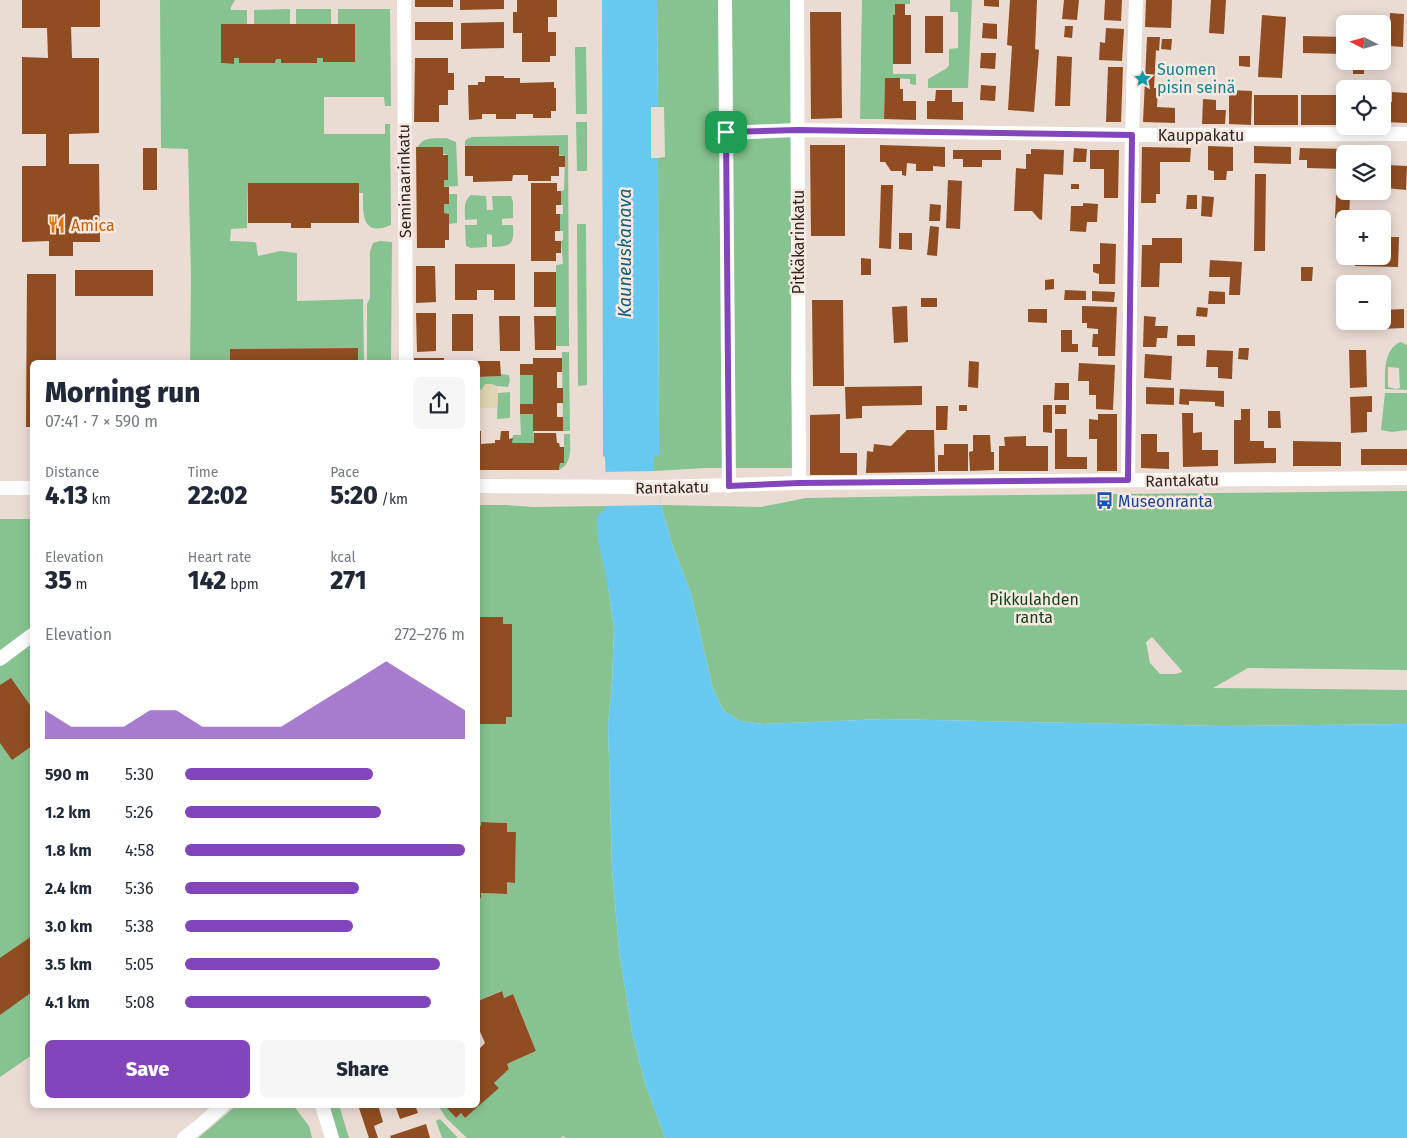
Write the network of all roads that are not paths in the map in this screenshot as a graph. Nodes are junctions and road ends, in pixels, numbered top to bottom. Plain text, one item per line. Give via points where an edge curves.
1 (404, 0) edge
2 (725, 0) edge
3 (796, 0) edge
4 (1136, 0) edge
5 (797, 130) junction
6 (726, 132) junction
7 (1407, 134) edge
8 (1132, 135) junction
9 (406, 360) edge
10 (1407, 478) edge
11 (1128, 480) junction
12 (799, 483) junction
13 (480, 486) edge
14 (729, 486) junction
15 (0, 488) edge
16 (30, 488) edge
17 (30, 636) edge
18 (0, 659) edge
19 (219, 1108) edge
20 (323, 1108) edge
21 (184, 1138) edge
22 (332, 1138) edge

1 - 9 street, Seminaarinkatu
2 - 6 street
3 - 5 street, Pitkäkarinkatu
4 - 8 street
5 - 6 street, Kauppakatu
5 - 8 street, Kauppakatu
5 - 12 street, Pitkäkarinkatu
6 - 14 street
7 - 8 street, Kauppakatu
8 - 11 street
10 - 11 street, Rantakatu
11 - 12 street, Rantakatu
12 - 14 street, Rantakatu
13 - 14 street, Rantakatu
15 - 16 street
17 - 18 street
19 - 21 street
20 - 22 street

